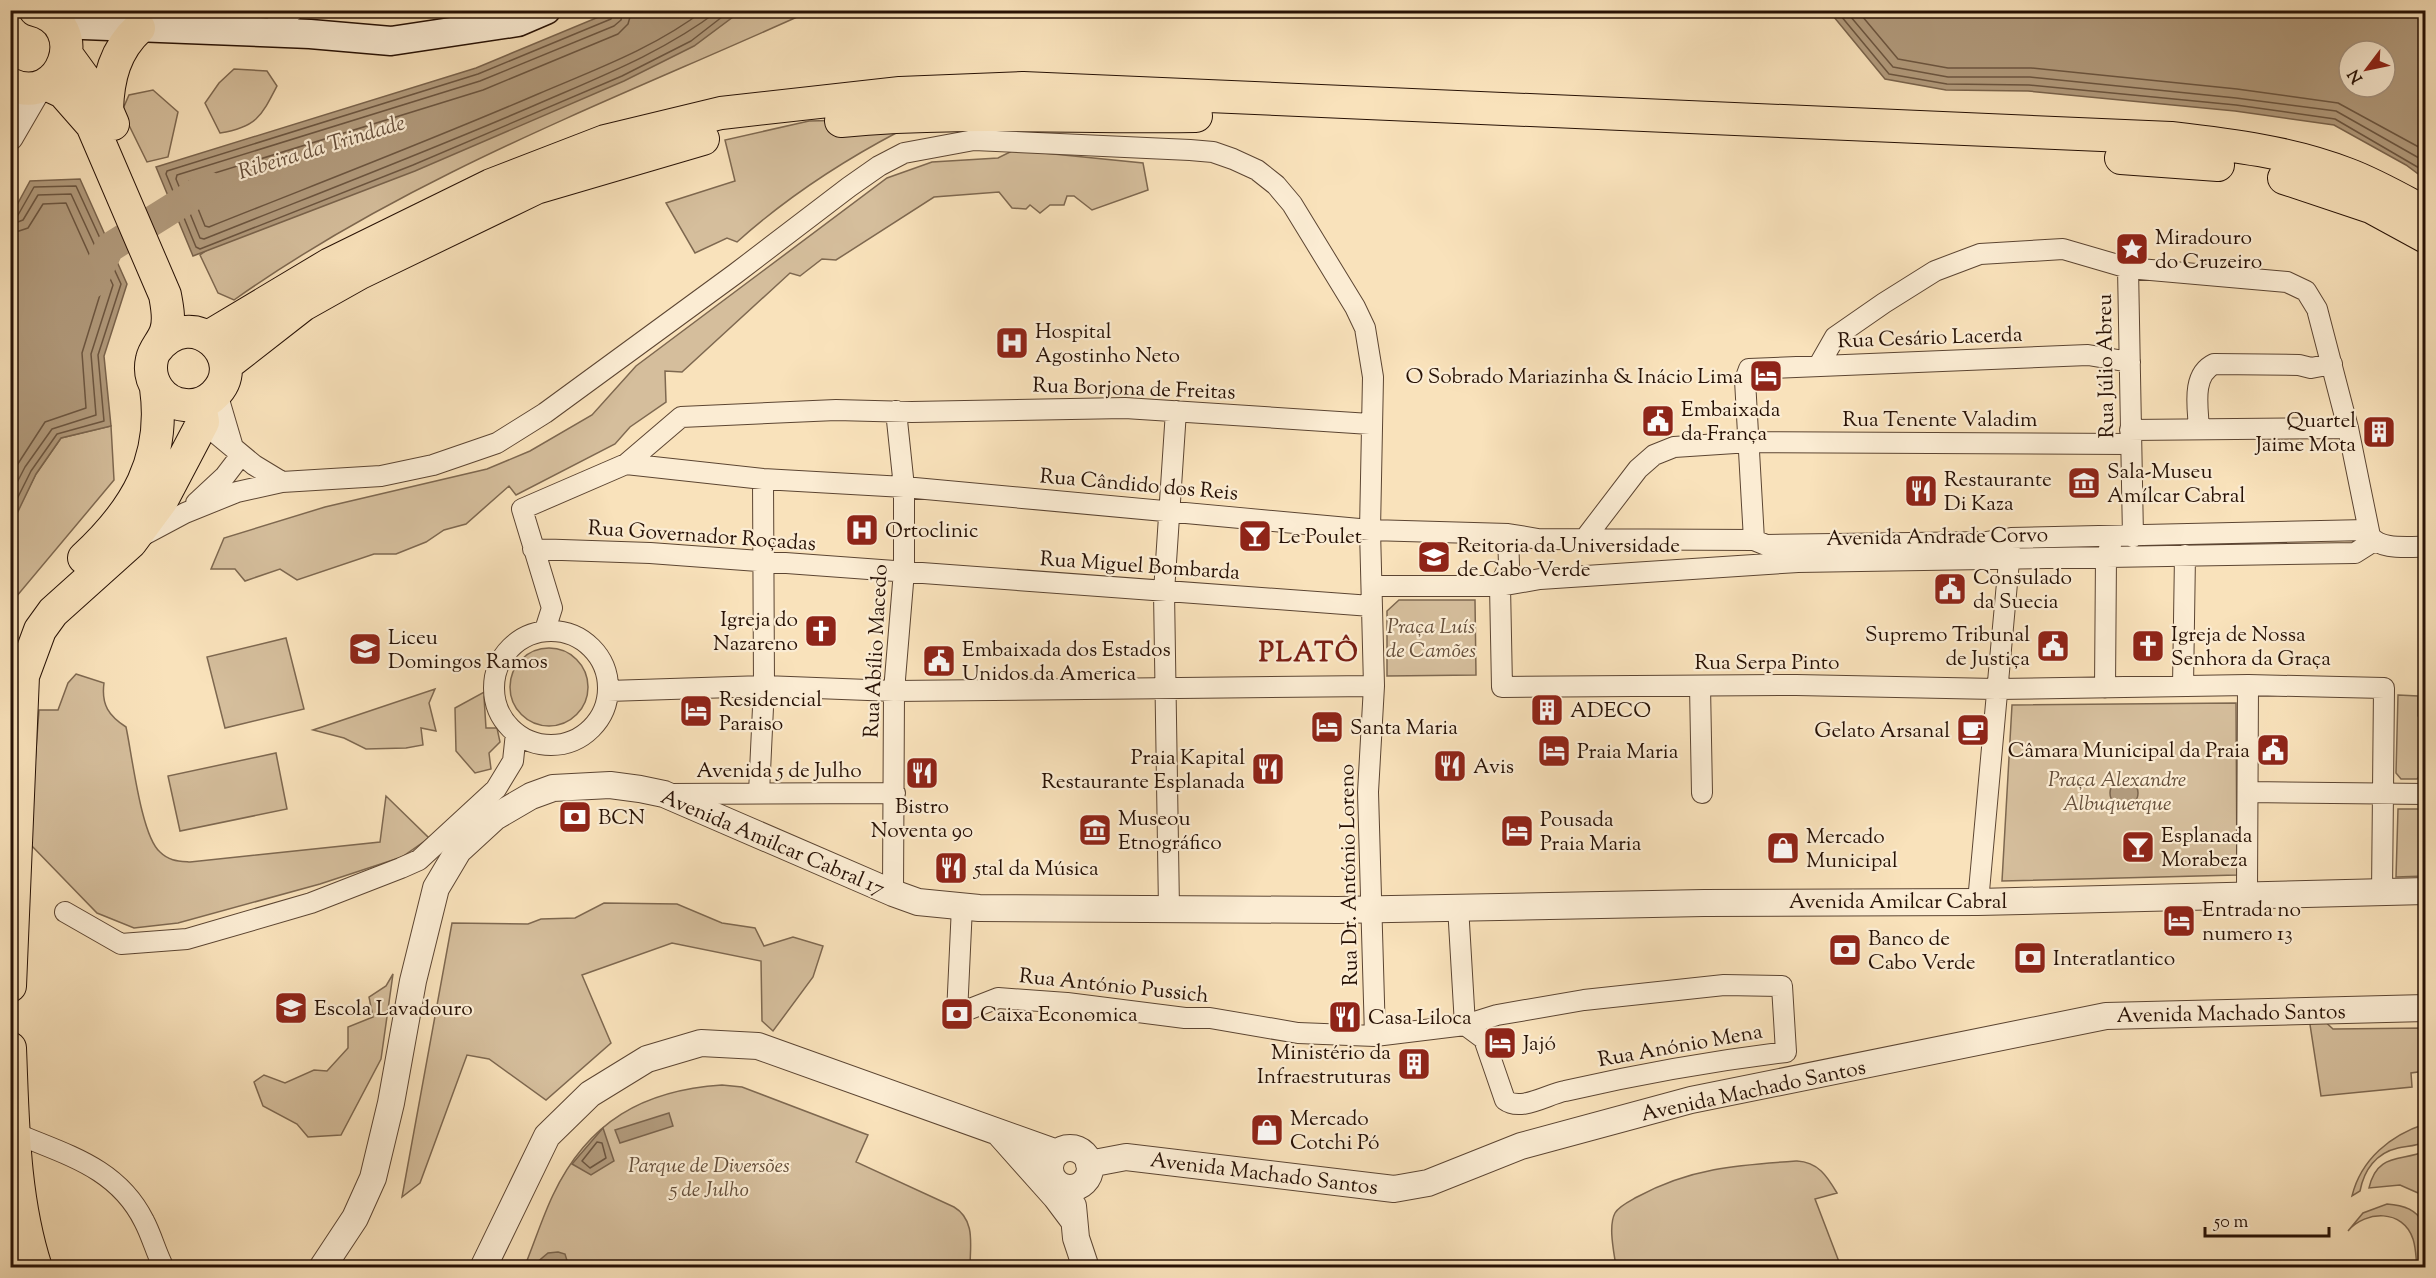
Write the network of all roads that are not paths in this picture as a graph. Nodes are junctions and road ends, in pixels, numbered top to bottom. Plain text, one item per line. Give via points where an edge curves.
1 (19, 10) edge
2 (294, 10) edge
3 (546, 10) edge
4 (10, 13) edge
5 (203, 19) edge
6 (57, 28) edge
7 (139, 28) junction
8 (267, 33) junction
9 (32, 85) edge
10 (107, 110) junction
11 (10, 137) edge
12 (115, 153) junction
13 (2426, 213) edge
14 (2426, 237) edge
15 (161, 267) junction
16 (2128, 267) junction
17 (201, 334) junction
18 (156, 350) junction
19 (2130, 362) junction
20 (2332, 364) junction
21 (1819, 365) junction
22 (197, 396) junction
23 (896, 411) junction
24 (1176, 411) junction
25 (1370, 424) junction
26 (2348, 428) junction
27 (2199, 429) junction
28 (2130, 437) junction
29 (1750, 442) junction
30 (237, 449) junction
31 (626, 464) junction
32 (763, 479) junction
33 (282, 482) junction
34 (904, 487) junction
35 (1171, 511) junction
36 (185, 513) junction
37 (1370, 530) junction
38 (1508, 534) junction
39 (2370, 536) junction
40 (2124, 537) junction
41 (2011, 538) junction
42 (1754, 540) junction
43 (1583, 541) junction
44 (131, 542) junction
45 (2426, 547) edge
46 (533, 549) junction
47 (2185, 555) junction
48 (2106, 556) junction
49 (2009, 561) junction
50 (764, 563) junction
51 (904, 571) junction
52 (1372, 585) junction
53 (1500, 586) junction
54 (1164, 592) junction
55 (1371, 606) junction
56 (545, 630) junction
57 (10, 653) edge
58 (2248, 685) junction
59 (764, 686) junction
60 (1374, 686) junction
61 (1700, 686) junction
62 (2183, 686) junction
63 (1164, 688) junction
64 (2105, 688) junction
65 (1996, 689) junction
66 (608, 691) junction
67 (894, 691) junction
68 (516, 733) junction
69 (2248, 792) junction
70 (759, 793) junction
71 (894, 793) junction
72 (1702, 793) dead end
73 (664, 794) junction
74 (2383, 794) junction
75 (2426, 794) edge
76 (2426, 891) edge
77 (893, 893) junction
78 (2382, 893) junction
79 (2247, 894) junction
80 (1978, 902) junction
81 (962, 906) junction
82 (1458, 906) junction
83 (1169, 909) junction
84 (1371, 910) junction
85 (64, 912) dead end
86 (10, 986) edge
87 (2426, 1008) edge
88 (1465, 1024) junction
89 (1375, 1036) junction
90 (10, 1048) edge
91 (997, 1131) junction
92 (15, 1133) junction
93 (1057, 1152) junction
94 (1089, 1164) junction
95 (1072, 1188) junction
96 (1074, 1221) junction
97 (10, 1246) edge
98 (17, 1268) edge
99 (36, 1268) edge
100 (164, 1268) edge
101 (322, 1268) edge
102 (483, 1268) edge
103 (1086, 1268) edge

1 - 4 main road
2 - 8 street
3 - 8 main road via 518,22 391,41
5 - 7 main road
5 - 8 main road
6 - 7 main road
6 - 9 main road via 56,77
6 - 10 main road
7 - 10 main road via 123,45 115,62
9 - 11 street
9 - 12 main road via 63,92
10 - 12 main road
12 - 15 main road
13 - 17 main road via 2347,173 2263,150 2171,138 1023,88 900,93 721,113 605,141 491,185 330,264
14 - 22 main road via 2371,207 2304,183 2204,162 1489,130 1272,115 1105,118 912,114 727,133 536,188 303,305
15 - 17 main road via 188,304
15 - 18 main road via 168,309 166,331
16 - 19 street, Rua Júlio Abreu
16 - 20 street via 2287,282 2306,291 2317,309
16 - 21 street via 2063,249 1980,254 1935,271 1884,303 1835,337
17 - 18 main road via 172,335
17 - 22 main road via 217,344
18 - 22 main road via 151,369
19 - 21 street, Rua Cesário Lacerda via 2088,355
19 - 28 street, Rua Júlio Abreu
20 - 26 street
20 - 27 street via 2311,368 2214,364 2201,376 2197,398
21 - 29 street, Rua Cesário Lacerda via 1749,369 1745,387
22 - 30 street
22 - 30 street
22 - 44 main road via 162,500
22 - 57 main road via 160,412 156,450 147,477 104,539 30,611
23 - 24 street, Rua Borjona de Freitas
23 - 31 street, Rua Borjona de Freitas via 681,417
23 - 34 street, Rua Abílio Macedo
24 - 25 street, Rua Borjona de Freitas
24 - 35 street
25 - 33 street via 1373,377 1365,328 1292,204 1257,170 1213,152 974,140 904,153 879,166 555,406 497,443 433,465 381,476
25 - 37 street
26 - 27 street, Rua Tenente Valadim
26 - 39 street
27 - 28 street, Rua Tenente Valadim
28 - 29 street, Rua Tenente Valadim
28 - 40 street, Rua Júlio Abreu
29 - 42 street
29 - 43 street, Rua Tenente Valadim via 1674,447 1654,455 1638,469
30 - 33 street
30 - 36 street via 225,476
31 - 32 street, Rua Cândido dos Reis
31 - 46 street via 522,509
32 - 34 street, Rua Cândido dos Reis
32 - 50 street
33 - 36 street via 237,492
34 - 35 street, Rua Cândido dos Reis
34 - 51 street, Rua Abílio Macedo
35 - 37 street, Rua Cândido dos Reis
35 - 54 street
36 - 44 street
37 - 38 street, Rua Cândido dos Reis
37 - 52 street
38 - 43 street, Avenida Andrade Corvo
38 - 53 street via 1509,565
39 - 40 street, Avenida Andrade Corvo
39 - 45 street via 2386,546
39 - 47 street, Avenida Andrade Corvo via 2355,553
40 - 41 street, Avenida Andrade Corvo
40 - 48 street
41 - 42 street, Avenida Andrade Corvo via 1986,542 1766,545
41 - 49 street
42 - 43 street, Avenida Andrade Corvo
44 - 86 main road via 53,612 32,648 23,676
46 - 50 street, Rua Governador Roçadas via 650,553
46 - 56 street via 552,608
47 - 48 street, Avenida Andrade Corvo
47 - 62 street
48 - 49 street, Avenida Andrade Corvo
48 - 64 street
49 - 53 street, Avenida Andrade Corvo via 1798,562 1540,579
49 - 65 street
50 - 51 street, Rua Governador Roçadas
50 - 59 street
51 - 54 street, Rua Miguel Bombarda
51 - 67 street, Rua Abílio Macedo
52 - 53 street, Avenida Andrade Corvo
52 - 55 street, Rua Dr. António Loreno
53 - 61 street, Rua Serpa Pinto via 1502,687
54 - 55 street, Rua Miguel Bombarda
54 - 63 street
55 - 60 street, Rua Dr. António Loreno
56 - 66 street via 574,635 590,646 602,662
56 - 68 street via 518,640 504,654 496,671 495,701 502,718
58 - 62 street, Rua Serpa Pinto
58 - 69 street
58 - 74 street, Rua Serpa Pinto via 2384,688
59 - 66 street
59 - 67 street
59 - 70 street
60 - 63 street
60 - 84 street, Rua Dr. António Loreno via 1368,792
61 - 65 street, Rua Serpa Pinto
61 - 72 street
62 - 64 street, Rua Serpa Pinto
63 - 67 street
63 - 83 street
64 - 65 street, Rua Serpa Pinto
65 - 80 street
66 - 68 street via 600,718 572,741 538,744
67 - 71 street, Rua Abílio Macedo
68 - 85 street via 513,761 496,789 419,860 401,868 311,903 187,939 122,944
69 - 74 street
69 - 79 street
70 - 71 street, Avenida 5 de Julho
70 - 73 street, Avenida 5 de Julho
71 - 77 street, Rua Abílio Macedo
73 - 77 street, Avenida Amilcar Cabral 17
73 - 101 street, Avenida Amilcar Cabral 17 via 610,786 553,788 495,817 458,851 429,908 373,1178 355,1218
74 - 75 street
74 - 78 street
76 - 78 street, Avenida Amilcar Cabral
77 - 81 street, Avenida Amilcar Cabral 17 via 918,902
78 - 79 street, Avenida Amilcar Cabral
79 - 80 street, Avenida Amilcar Cabral
80 - 82 street, Avenida Amilcar Cabral
81 - 83 street, Avenida Amilcar Cabral 17
81 - 89 street, Rua António Pussich via 957,1014 998,998 1210,1018 1299,1034
82 - 84 street, Avenida Amilcar Cabral
82 - 88 street
83 - 84 street, Avenida Amilcar Cabral 17
84 - 89 street, Rua Dr. António Loreno
87 - 94 street, Avenida Machado Santos via 2106,1016 1691,1101 1521,1146 1428,1183 1394,1189 1126,1157
88 - 88 street, Rua Anónio Mena via 1584,1000 1724,985 1782,986 1786,1052 1673,1068 1511,1105 1484,1039
88 - 89 street, Rua Anónio Mena
90 - 92 main road
91 - 93 street
91 - 96 street
91 - 102 street via 758,1046 701,1043 647,1059 590,1094 547,1136
92 - 99 main road via 23,1221
92 - 100 street via 82,1159 115,1181 145,1222
93 - 94 street via 1078,1149
93 - 95 street via 1051,1173 1059,1184
94 - 95 street via 1086,1180
95 - 96 street
96 - 103 street
97 - 98 main road

